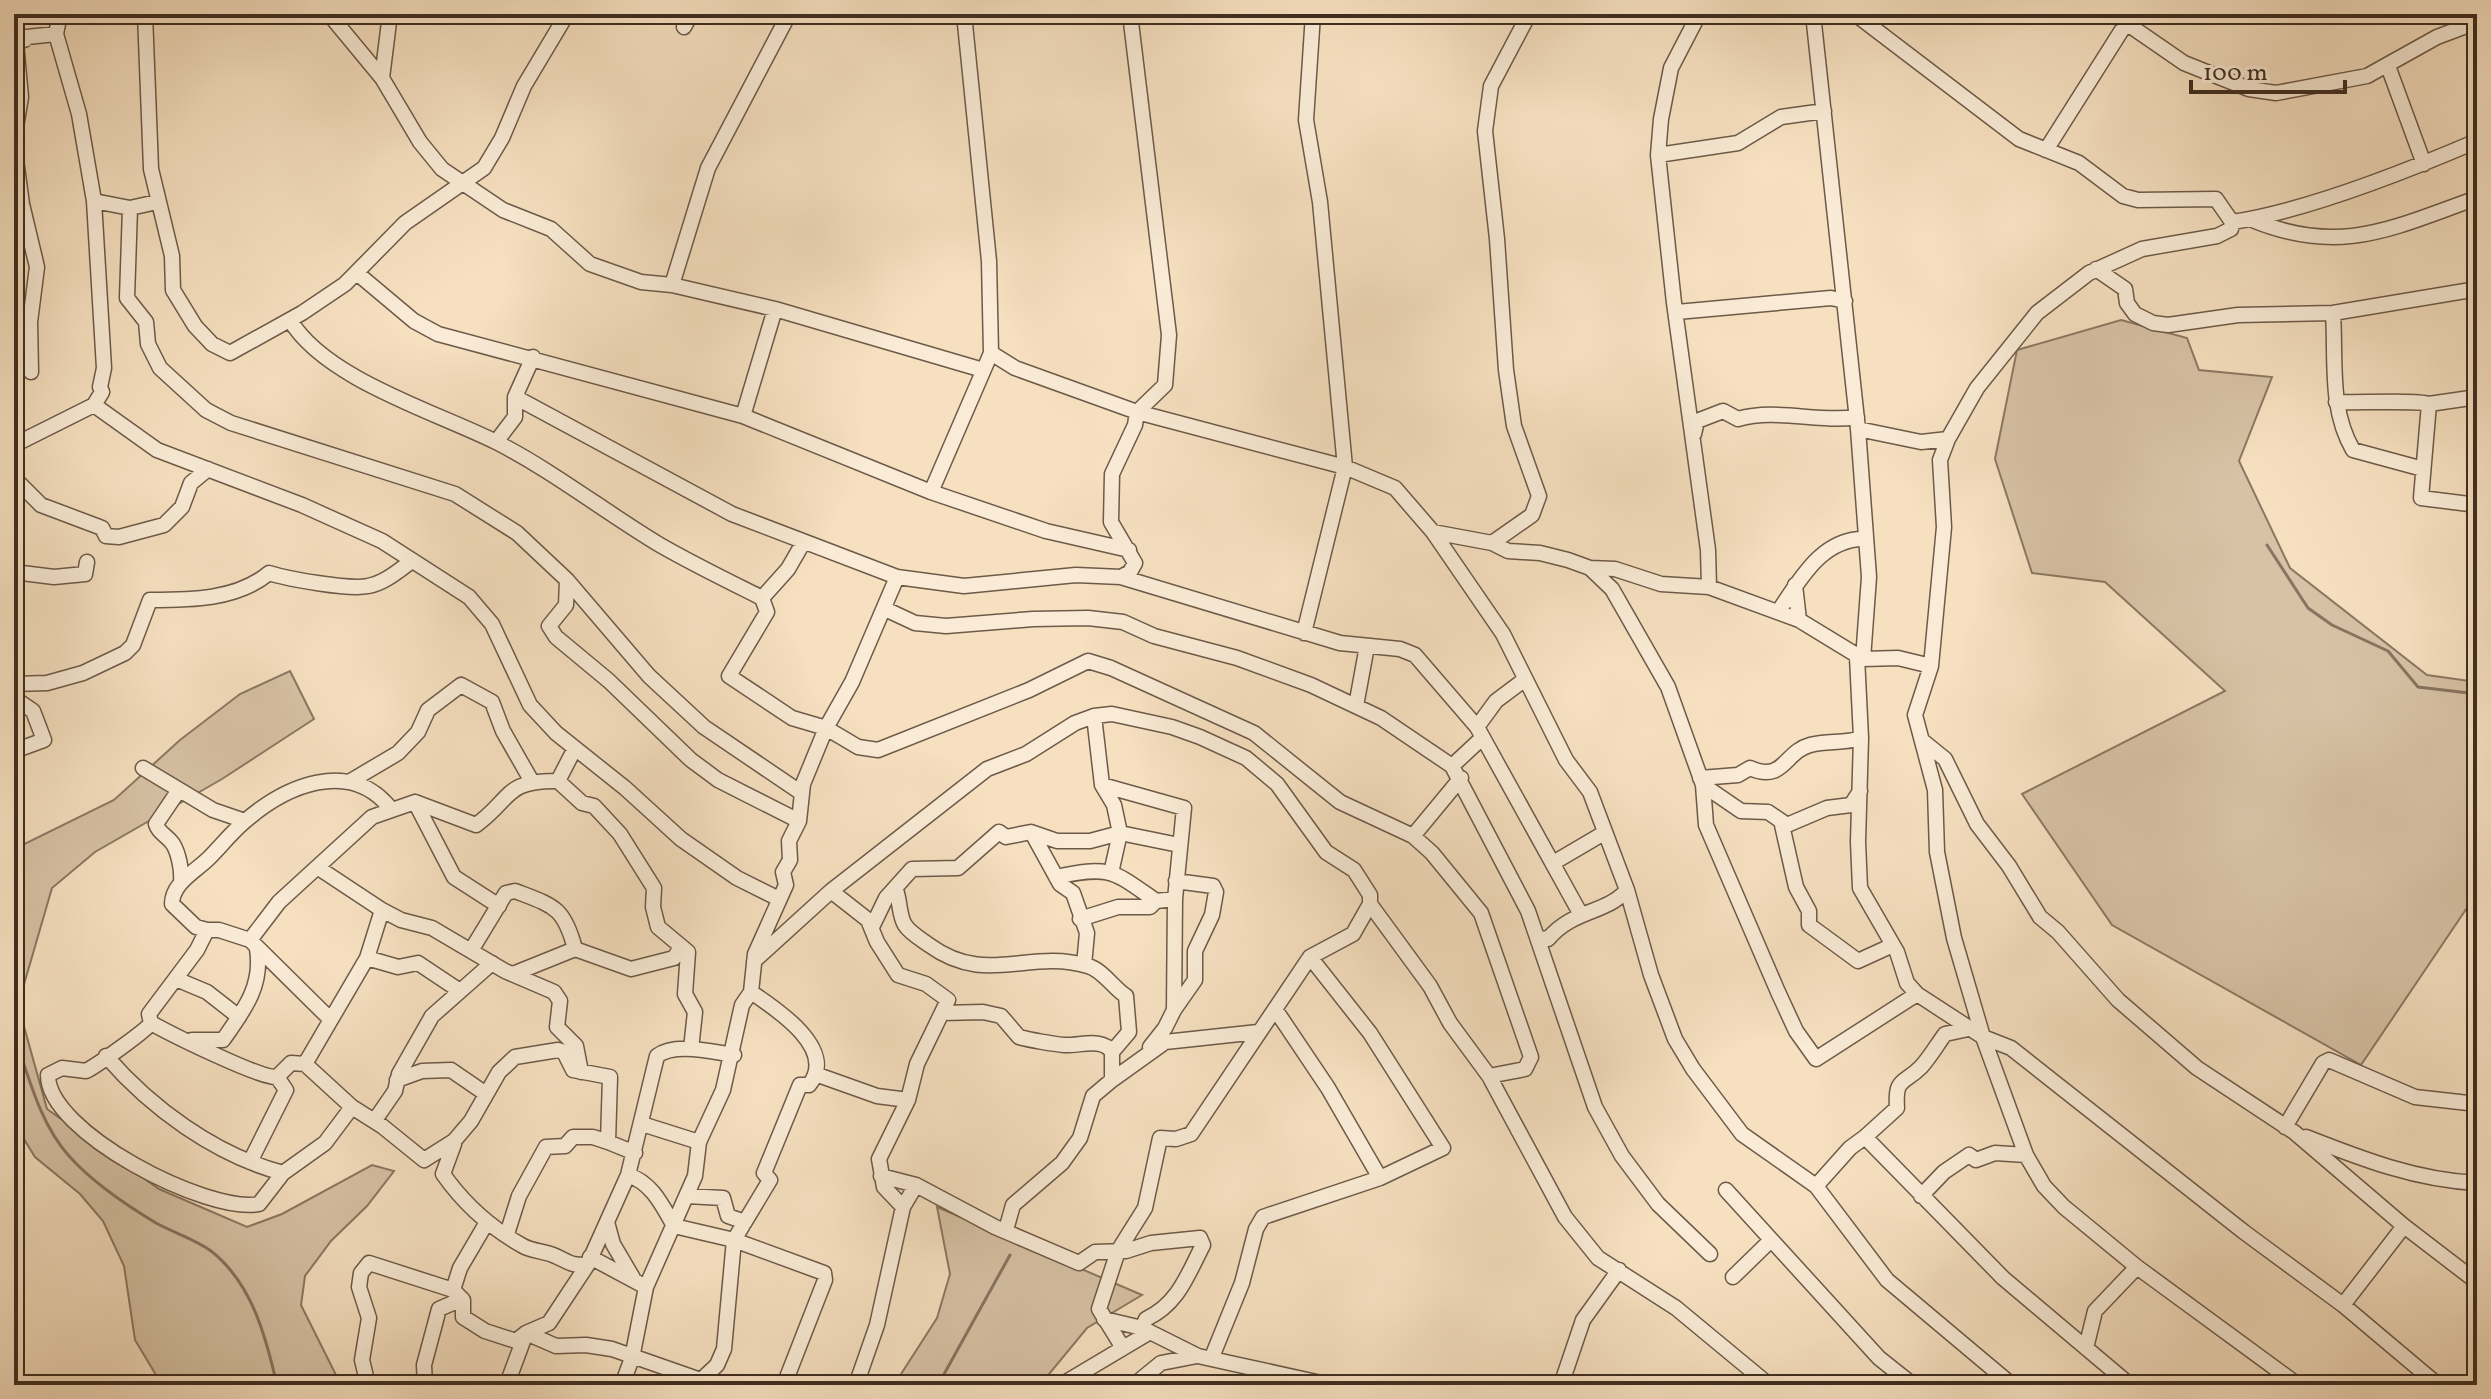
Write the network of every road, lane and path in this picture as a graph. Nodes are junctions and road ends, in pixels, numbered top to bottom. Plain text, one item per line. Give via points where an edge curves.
1 (60, 14) edge
2 (145, 14) edge
3 (329, 14) edge
4 (390, 14) edge
5 (567, 14) edge
6 (789, 14) edge
7 (964, 14) edge
8 (1130, 14) edge
9 (1313, 14) edge
10 (1529, 14) edge
11 (1699, 14) edge
12 (1813, 14) edge
13 (1855, 14) edge
14 (2113, 14) edge
15 (2477, 22) edge
16 (2125, 25) junction
17 (56, 34) junction
18 (20, 39) edge
19 (2388, 66) junction
20 (382, 78) junction
21 (1824, 111) junction
22 (14, 139) edge
23 (2477, 141) edge
24 (14, 145) edge
25 (2046, 150) junction
26 (1658, 155) junction
27 (2424, 164) junction
28 (462, 183) junction
29 (2477, 198) edge
30 (94, 201) junction
31 (157, 202) junction
32 (130, 208) junction
33 (2250, 219) junction
34 (2232, 222) junction
35 (2096, 269) junction
36 (358, 274) junction
37 (672, 285) junction
38 (2477, 289) edge
39 (1845, 301) junction
40 (775, 309) junction
41 (1677, 312) junction
42 (2333, 313) junction
43 (290, 320) junction
44 (14, 337) edge
45 (30, 337) junction
46 (991, 353) junction
47 (533, 357) junction
48 (983, 370) junction
49 (31, 372) dead end
50 (515, 397) junction
51 (2477, 397) edge
52 (2336, 402) junction
53 (2429, 404) junction
54 (94, 405) junction
55 (1137, 412) junction
56 (743, 416) junction
57 (1858, 423) junction
58 (1693, 438) junction
59 (1948, 439) junction
60 (496, 442) junction
61 (14, 445) edge
62 (1345, 467) junction
63 (208, 469) junction
64 (2423, 469) junction
65 (14, 478) edge
66 (931, 492) junction
67 (2477, 505) edge
68 (1433, 532) junction
69 (1866, 539) junction
70 (803, 543) junction
71 (1492, 543) junction
72 (1129, 550) junction
73 (412, 561) junction
74 (87, 562) dead end
75 (1590, 568) junction
76 (1615, 569) junction
77 (15, 576) edge
78 (897, 577) junction
79 (1121, 577) junction
80 (567, 580) junction
81 (1795, 585) junction
82 (1709, 587) junction
83 (1612, 589) junction
84 (762, 598) junction
85 (885, 609) junction
86 (1778, 612) junction
87 (1799, 620) junction
88 (1304, 633) junction
89 (1367, 646) junction
90 (1860, 658) junction
91 (1931, 666) junction
92 (1524, 680) junction
93 (14, 684) edge
94 (14, 698) edge
95 (1356, 706) junction
96 (1915, 715) junction
97 (1094, 716) junction
98 (826, 728) junction
99 (1479, 732) junction
100 (1861, 738) junction
101 (574, 750) junction
102 (14, 751) edge
103 (143, 768) dead end
104 (1456, 772) junction
105 (531, 780) junction
106 (558, 781) junction
107 (1702, 781) junction
108 (349, 782) junction
109 (1102, 785) junction
110 (179, 790) junction
111 (1860, 791) junction
112 (800, 792) junction
113 (415, 802) junction
114 (391, 809) junction
115 (245, 821) junction
116 (799, 821) junction
117 (1782, 825) junction
118 (1031, 832) junction
119 (1120, 833) junction
120 (1604, 833) junction
121 (1413, 836) junction
122 (1179, 845) junction
123 (1553, 863) junction
124 (317, 867) junction
125 (1111, 873) junction
126 (1056, 877) junction
127 (1176, 881) junction
128 (181, 882) junction
129 (896, 890) junction
130 (1627, 890) junction
131 (831, 891) junction
132 (779, 899) junction
133 (1175, 899) junction
134 (1156, 901) junction
135 (1370, 904) junction
136 (499, 906) junction
137 (382, 910) junction
138 (1580, 913) junction
139 (1080, 919) junction
140 (872, 927) junction
141 (207, 930) junction
142 (1539, 938) junction
143 (254, 944) junction
144 (1893, 945) junction
145 (681, 947) junction
146 (472, 949) junction
147 (575, 949) junction
148 (1310, 957) junction
149 (367, 958) junction
150 (754, 961) junction
151 (492, 963) junction
152 (1084, 965) junction
153 (513, 974) junction
154 (176, 979) junction
155 (460, 991) junction
156 (751, 992) junction
157 (1917, 994) junction
158 (1275, 1009) junction
159 (1174, 1010) junction
160 (942, 1013) junction
161 (239, 1017) junction
162 (330, 1019) junction
163 (151, 1023) junction
164 (1258, 1032) junction
165 (1978, 1033) junction
166 (187, 1040) junction
167 (691, 1049) junction
168 (1112, 1052) junction
169 (734, 1055) junction
170 (106, 1056) junction
171 (1142, 1057) junction
172 (305, 1064) junction
173 (581, 1072) junction
174 (818, 1075) junction
175 (1489, 1076) junction
176 (277, 1077) junction
177 (397, 1080) junction
178 (1112, 1080) junction
179 (486, 1094) junction
180 (908, 1100) junction
181 (2477, 1104) edge
182 (352, 1107) junction
183 (375, 1120) junction
184 (642, 1124) junction
185 (2290, 1130) junction
186 (1865, 1137) junction
187 (454, 1141) junction
188 (608, 1142) junction
189 (699, 1142) junction
190 (635, 1153) junction
191 (2026, 1155) junction
192 (250, 1162) junction
193 (283, 1173) junction
194 (628, 1175) junction
195 (881, 1176) junction
196 (1380, 1178) junction
197 (2477, 1183) edge
198 (916, 1185) junction
199 (1816, 1186) junction
200 (1726, 1190) dead end
201 (687, 1196) junction
202 (1921, 1196) junction
203 (903, 1207) junction
204 (487, 1222) junction
205 (607, 1222) junction
206 (745, 1222) junction
207 (674, 1226) junction
208 (2404, 1226) junction
209 (1006, 1230) junction
210 (507, 1234) junction
211 (734, 1240) junction
212 (1770, 1241) junction
213 (1118, 1251) junction
214 (1710, 1254) dead end
215 (589, 1260) junction
216 (2137, 1267) junction
217 (1619, 1270) junction
218 (1733, 1277) dead end
219 (640, 1282) junction
220 (2477, 1282) edge
221 (457, 1295) junction
222 (2343, 1305) junction
223 (1104, 1319) junction
224 (1146, 1330) junction
225 (526, 1333) junction
226 (1123, 1348) junction
227 (2086, 1348) junction
228 (1205, 1356) junction
229 (632, 1358) junction
230 (699, 1381) edge
231 (368, 1385) edge
232 (425, 1385) edge
233 (511, 1385) edge
234 (622, 1385) edge
235 (715, 1385) edge
236 (784, 1385) edge
237 (856, 1385) edge
238 (1061, 1385) edge
239 (1134, 1385) edge
240 (1330, 1385) edge
241 (1561, 1385) edge
242 (1769, 1385) edge
243 (1913, 1385) edge
244 (2012, 1385) edge
245 (2130, 1385) edge
246 (2298, 1385) edge
247 (2438, 1385) edge

1 - 17 street
2 - 31 street
3 - 20 street
4 - 20 street
5 - 28 street via 484,168
6 - 37 street via 708,168
7 - 46 street via 989,261
8 - 55 street via 1169,335 1165,385
9 - 62 street via 1306,120 1320,202
10 - 71 street via 1491,86 1485,131 1514,426 1539,496 1532,515
11 - 26 street via 1671,68
12 - 21 street
13 - 25 street via 1991,120
14 - 16 street
15 - 19 street via 2437,37
16 - 19 street via 2184,63 2263,92 2329,85
16 - 25 street
17 - 18 street
17 - 30 street via 79,114
18 - 22 street via 16,43 21,97
19 - 27 street
20 - 28 street via 420,142
21 - 26 street via 1781,117 1738,143
21 - 39 street
23 - 27 street
24 - 45 street via 37,267
25 - 34 street via 2079,163 2123,196 2216,199
26 - 41 street
27 - 33 street
28 - 36 street via 405,223
28 - 37 street via 503,210 551,229 590,264 641,282
29 - 33 street via 2362,238 2287,234
30 - 32 street
30 - 54 street via 104,368 102,392
31 - 32 street
31 - 43 street via 172,256 173,290 212,344 237,351
32 - 80 street via 127,298 146,322 148,344 160,368 206,410 231,423 455,494 517,533
33 - 34 street
34 - 35 street via 2231,229 2217,236 2142,249
35 - 42 street via 2125,289 2135,314 2153,323
35 - 59 street via 2037,313 1977,388
36 - 43 street
36 - 47 street via 438,334
37 - 40 street
38 - 42 street
39 - 41 street
39 - 57 street
40 - 48 street
40 - 56 street
41 - 58 street
42 - 52 street
43 - 60 street via 311,346 386,393
44 - 45 street
45 - 49 street
46 - 48 street
46 - 55 street via 1015,368
47 - 50 street
47 - 56 street
48 - 66 street
50 - 60 street via 515,417
50 - 70 street via 732,514
51 - 53 street
52 - 53 street
52 - 64 street via 2341,432 2353,450
53 - 64 street
54 - 61 street
54 - 63 street via 139,440
55 - 62 street
55 - 72 street via 1112,474 1110,498 1111,522
56 - 66 street
57 - 58 street via 1757,414 1738,419 1723,411 1697,421
57 - 59 street via 1921,442
57 - 69 street
58 - 82 street
59 - 91 street via 1940,460 1944,527
60 - 84 street via 661,545
62 - 68 street via 1395,488
62 - 88 street
63 - 65 street via 191,483 182,507 164,525 119,537 106,536 102,528 41,505
63 - 73 street via 382,541
64 - 67 street via 2423,499
66 - 72 street via 1046,531
68 - 71 street
68 - 92 street via 1503,634
69 - 81 street via 1851,539 1821,556
69 - 90 street via 1869,577
70 - 78 street
70 - 84 street
71 - 75 street
72 - 79 street via 1135,563
73 - 93 street via 367,587 269,573 254,585 218,596 150,600 125,653 83,673 47,683
73 - 101 street via 469,597 492,624 530,705
74 - 77 street via 85,574
75 - 76 street
75 - 83 street
76 - 82 street via 1661,584
76 - 83 street
78 - 79 street via 964,586 1076,575
78 - 85 street
79 - 88 street
80 - 112 street via 649,676 704,727
80 - 116 street via 566,605 549,626 556,637 691,760 718,780
81 - 86 street
81 - 87 street
82 - 86 street
83 - 107 street via 1668,687
84 - 98 street via 767,612 729,676 792,718
85 - 95 street via 915,623 946,626 1046,619 1123,622 1154,636 1237,658
85 - 98 street
86 - 87 street
87 - 90 street
88 - 89 street
89 - 95 street
89 - 99 street via 1415,655
90 - 91 street via 1898,658
90 - 100 street
91 - 96 street
92 - 99 street via 1496,701
92 - 120 street via 1566,760 1590,792
94 - 102 street via 33,711 44,740
95 - 104 street
96 - 165 street via 1935,790 1937,852 1954,938
96 - 185 street via 1925,745 1945,759 1977,824 2040,917 2169,1047
97 - 109 street
97 - 131 street via 987,769
97 - 135 street via 1137,718 1172,727 1246,758 1277,784 1326,852 1354,870
98 - 112 street
98 - 121 street via 858,747 891,747 1094,661 1254,733 1340,802
99 - 104 street
99 - 123 street
100 - 107 street via 1810,745 1775,772 1750,768
100 - 111 street
101 - 106 street
101 - 132 street via 681,839 737,878
103 - 110 street
104 - 121 street
104 - 142 street
105 - 106 street
105 - 108 street via 492,702 461,685 428,710 418,732 398,753
105 - 113 street via 501,798 476,825
106 - 145 street via 582,803 594,806 620,834 654,888 654,919
107 - 117 street via 1741,811 1768,812
107 - 157 street via 1706,825 1796,1031 1816,1059
108 - 114 street via 377,791
108 - 115 street via 310,782
109 - 119 street via 1114,805
109 - 122 street via 1183,806
110 - 115 street
110 - 128 street via 156,824 173,844 183,869
111 - 117 street via 1851,805
111 - 144 street via 1860,888
112 - 116 street
113 - 114 street
113 - 136 street via 454,877
114 - 124 street via 372,817
115 - 128 street
116 - 132 street via 789,841 786,885
117 - 144 street via 1809,925 1858,961
118 - 119 street via 1057,841 1090,841
118 - 126 street
118 - 129 street via 1006,837 999,832 958,868 912,869
119 - 122 street
119 - 125 street
120 - 123 street
120 - 130 street
121 - 175 street via 1443,863 1481,913 1531,1057 1525,1069
122 - 127 street
123 - 138 street
124 - 137 street
124 - 143 street via 279,902
125 - 126 street
125 - 134 street
126 - 139 street via 1073,893
127 - 133 street
127 - 159 street via 1213,886 1216,892 1209,925 1195,951 1195,980
128 - 141 street via 172,904 196,927
129 - 140 street via 886,898
129 - 152 street via 906,926 961,963 982,967 1046,959
130 - 138 street via 1618,900
130 - 199 street via 1675,1039 1693,1069 1742,1134
131 - 140 street
131 - 150 street
132 - 150 street
133 - 134 street
133 - 159 street
134 - 139 street via 1150,907 1118,907
135 - 148 street via 1353,934
135 - 175 street
136 - 146 street
136 - 147 street via 506,893 515,891 551,907 568,920
137 - 146 street
137 - 149 street
138 - 142 street via 1548,939
139 - 152 street via 1087,933
140 - 160 street via 898,975 926,984 947,999
141 - 143 street
141 - 154 street
142 - 214 street via 1595,1107 1622,1156 1658,1204
143 - 161 street via 257,986
143 - 162 street
144 - 157 street via 1907,983
145 - 147 street via 674,958 631,969
145 - 167 street via 689,954 685,994 695,1012
146 - 151 street
147 - 153 street
148 - 158 street
148 - 196 street via 1370,1033 1444,1145
149 - 155 street via 384,966 418,963
149 - 162 street
150 - 156 street
151 - 153 street
151 - 155 street
152 - 168 street via 1129,1000 1129,1032
153 - 173 street via 554,992 560,1001 557,1027 576,1046
154 - 161 street via 207,992
154 - 163 street via 150,1012
155 - 177 street via 432,1016
156 - 169 street via 742,1005
156 - 174 street via 797,1030 817,1056
157 - 165 street
158 - 164 street
158 - 196 street
159 - 171 street
160 - 168 street via 983,1012 1007,1019 1019,1037 1062,1045 1097,1043
160 - 180 street via 917,1064
161 - 166 street via 223,1040
162 - 172 street
163 - 166 street
163 - 170 street
164 - 171 street via 1175,1039
164 - 213 street via 1191,1134 1160,1138 1145,1208
165 - 186 street via 1945,1034 1920,1068 1901,1080 1897,1108
165 - 191 street
165 - 222 street via 2011,1048
166 - 176 street via 253,1073
167 - 169 street
167 - 184 street via 657,1056
168 - 178 street
169 - 189 street
170 - 192 street via 163,1111
170 - 193 street via 86,1071 54,1071 48,1075 49,1087 87,1133 134,1167 194,1192 249,1206 264,1199
171 - 178 street
172 - 176 street via 291,1063
172 - 182 street
173 - 179 street via 573,1070 558,1050 515,1057
173 - 188 street via 611,1079
174 - 180 street via 877,1096
174 - 206 street via 809,1085 800,1085 764,1173 770,1180
175 - 217 street via 1565,1217 1598,1258
176 - 192 street via 286,1090
177 - 179 street via 422,1071 451,1070
177 - 183 street
178 - 209 street via 1093,1096 1080,1138 1062,1163 1013,1205
179 - 187 street
180 - 195 street via 879,1159
181 - 185 street via 2415,1097 2329,1060
182 - 183 street
182 - 193 street via 325,1143
183 - 187 street via 421,1160 443,1152
184 - 189 street
184 - 190 street
185 - 197 street via 2433,1180
185 - 208 street
186 - 199 street
186 - 202 street
187 - 204 street via 443,1174
188 - 190 street
188 - 210 street via 582,1136 565,1146 546,1147 519,1196
189 - 201 street
190 - 194 street
191 - 202 street via 1995,1153 1976,1160 1969,1155
191 - 216 street via 2064,1207
192 - 193 street
194 - 205 street
194 - 207 street via 663,1200
195 - 198 street
195 - 203 street via 886,1190
196 - 228 street via 1263,1217 1242,1283
198 - 203 street
198 - 209 street
199 - 244 street via 1887,1280
200 - 212 street
201 - 206 street via 723,1198 728,1216
201 - 207 street
202 - 227 street via 2003,1278
203 - 237 street via 877,1325
204 - 210 street
204 - 221 street via 460,1268
205 - 215 street
205 - 219 street via 610,1238
206 - 211 street
207 - 211 street
207 - 219 street
208 - 220 street
208 - 222 street
209 - 213 street via 1079,1263 1095,1252
210 - 215 street via 566,1264
211 - 230 street via 724,1349 717,1365
211 - 236 street via 825,1276
212 - 218 street
212 - 243 street via 1879,1358
213 - 223 street via 1099,1309
213 - 224 street via 1171,1240 1204,1241 1176,1296 1158,1315 1146,1319
215 - 219 street
215 - 225 street via 549,1323
216 - 227 street via 2095,1311
216 - 246 street
217 - 241 street via 1583,1320
217 - 242 street via 1676,1308
219 - 229 street
221 - 225 street via 463,1317 485,1331 516,1341
221 - 231 street via 374,1263 364,1265 359,1287 369,1318 362,1360
221 - 232 street via 439,1309 424,1365
222 - 247 street
223 - 224 street
223 - 226 street
224 - 226 street
224 - 228 street
225 - 229 street via 556,1346 612,1349
225 - 233 street
226 - 238 street
227 - 245 street
228 - 239 street via 1161,1363
228 - 240 street
229 - 230 street
229 - 234 street
230 - 235 street

